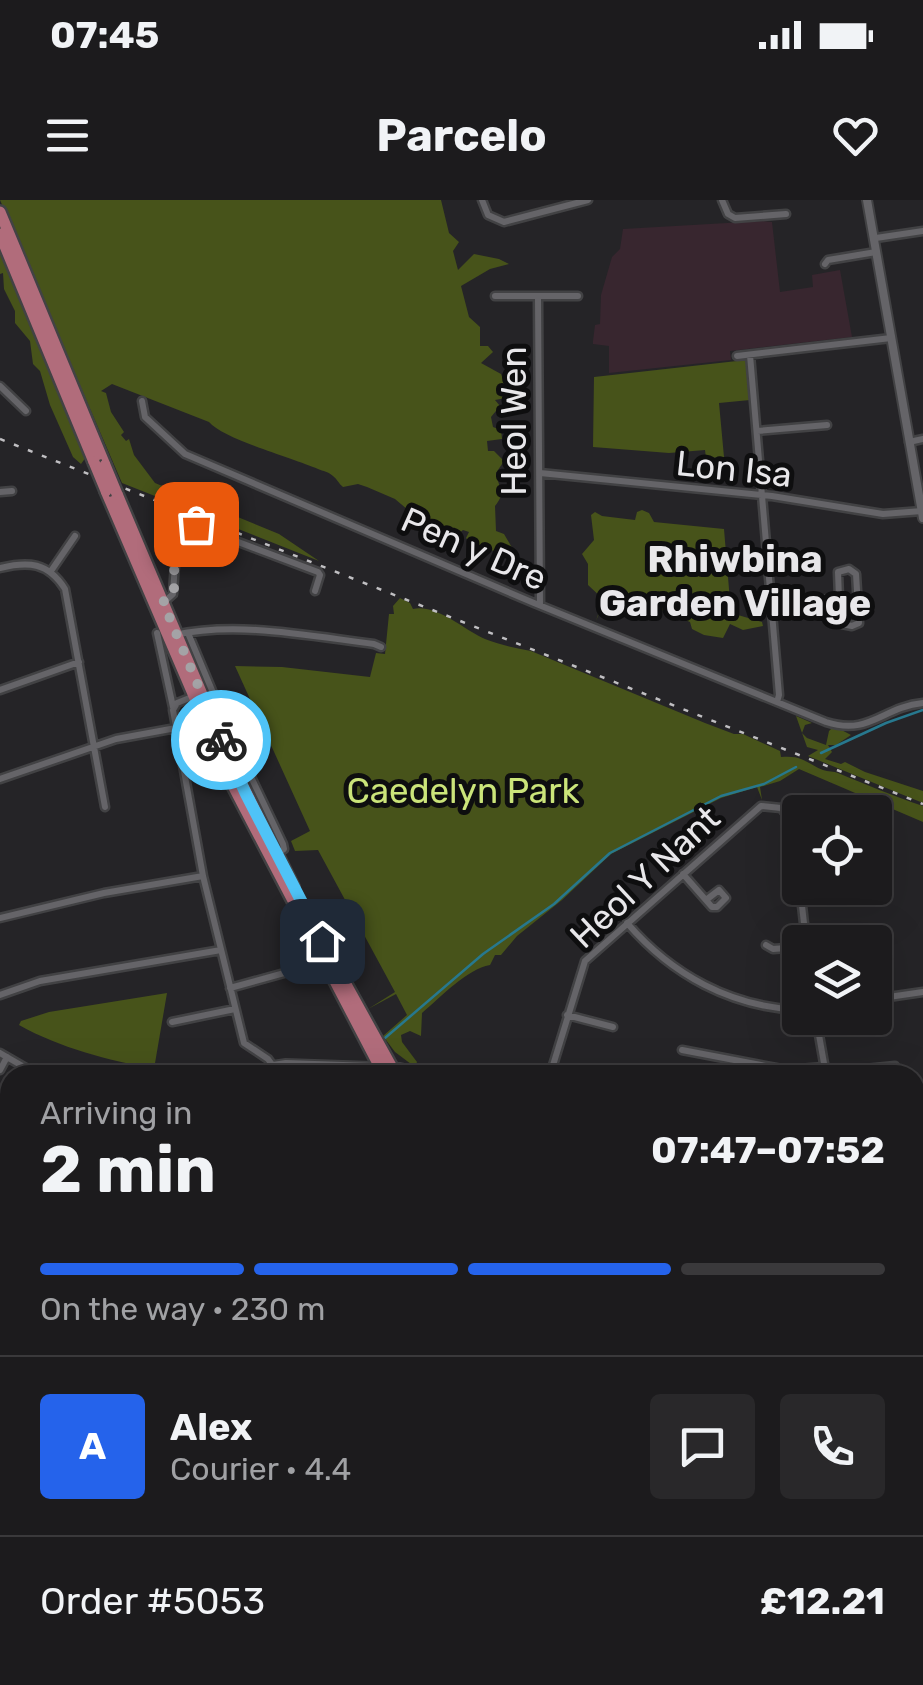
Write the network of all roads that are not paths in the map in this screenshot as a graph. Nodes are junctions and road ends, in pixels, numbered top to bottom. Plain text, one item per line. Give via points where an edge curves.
1 (482, 200) edge
2 (588, 200) edge
3 (722, 200) edge
4 (868, 200) edge
5 (0, 212) edge
6 (786, 214) dead end
7 (923, 230) edge
8 (0, 234) edge
9 (876, 238) junction
10 (878, 252) junction
11 (824, 264) dead end
12 (496, 296) dead end
13 (538, 296) junction
14 (578, 296) dead end
15 (891, 338) junction
16 (750, 354) junction
17 (736, 356) dead end
18 (0, 386) edge
19 (142, 401) dead end
20 (26, 411) dead end
21 (828, 425) dead end
22 (756, 430) junction
23 (923, 439) edge
24 (908, 442) junction
25 (99, 464) junction
26 (540, 473) junction
27 (12, 490) dead end
28 (0, 492) edge
29 (762, 496) junction
30 (922, 514) edge
31 (76, 536) dead end
32 (0, 568) edge
33 (51, 571) junction
34 (315, 591) dead end
35 (839, 598) junction
36 (158, 604) junction
37 (540, 605) junction
38 (771, 605) junction
39 (172, 634) junction
40 (381, 647) dead end
41 (79, 662) junction
42 (0, 690) edge
43 (192, 697) junction
44 (777, 702) junction
45 (923, 703) edge
46 (173, 708) junction
47 (176, 728) junction
48 (94, 746) junction
49 (0, 779) edge
50 (105, 807) dead end
51 (782, 809) edge
52 (683, 874) junction
53 (203, 876) junction
54 (706, 900) dead end
55 (0, 918) edge
56 (628, 923) junction
57 (766, 946) dead end
58 (782, 947) edge
59 (220, 950) junction
60 (324, 962) junction
61 (230, 988) junction
62 (923, 992) edge
63 (0, 995) edge
64 (892, 997) edge
65 (782, 1008) edge
66 (236, 1009) junction
67 (567, 1014) junction
68 (172, 1022) dead end
69 (613, 1027) dead end
70 (819, 1035) edge
71 (682, 1050) dead end
72 (272, 1065) edge
73 (382, 1065) edge
74 (382, 1065) edge
75 (553, 1065) edge
76 (762, 1065) edge
77 (825, 1065) edge

1 - 2 street via 488,216 504,222
3 - 6 street via 735,218
4 - 9 street
5 - 25 highway
7 - 9 street
8 - 25 highway
9 - 10 street
10 - 11 street
10 - 15 street
12 - 13 street, Heol Wen
13 - 14 street, Heol Wen
13 - 26 street, Heol Wen
15 - 16 street
15 - 24 street
16 - 17 street
16 - 22 street
18 - 20 street
19 - 37 street, Pen y Dre via 145,417 185,454
21 - 22 street
22 - 29 street
23 - 24 street
24 - 30 street
25 - 36 highway, bridge
26 - 29 street, Lon Isa
26 - 37 street, Heol Wen
27 - 28 street
29 - 30 street, Lon Isa
29 - 38 street
31 - 33 street
32 - 33 street via 26,563
33 - 41 street via 67,594
34 - 36 street via 318,572 193,524 175,556 174,593
35 - 35 street via 838,572 852,570 858,624 842,624
35 - 38 street
36 - 39 highway
37 - 44 street, Pen y Dre
38 - 44 street
39 - 40 street via 273,632
39 - 43 highway
39 - 46 street
39 - 73 highway
41 - 42 street
41 - 48 street
43 - 46 street
43 - 60 highway
44 - 45 street, Pen y Dre via 852,728
46 - 47 street
47 - 48 street
47 - 53 street
48 - 49 street
48 - 50 street
51 - 52 street, Heol Y Nant via 758,808
52 - 54 street
52 - 56 street, Heol Y Nant
53 - 55 street
53 - 59 street
56 - 65 street via 664,961 724,994
56 - 67 street, Heol Y Nant via 582,965
57 - 58 street
59 - 61 street
59 - 63 street via 40,981
60 - 61 street
60 - 74 highway
61 - 66 street
62 - 64 street
66 - 68 street
66 - 72 street via 245,1046
67 - 69 street
67 - 75 street, Heol Y Nant
70 - 77 street
71 - 76 street

